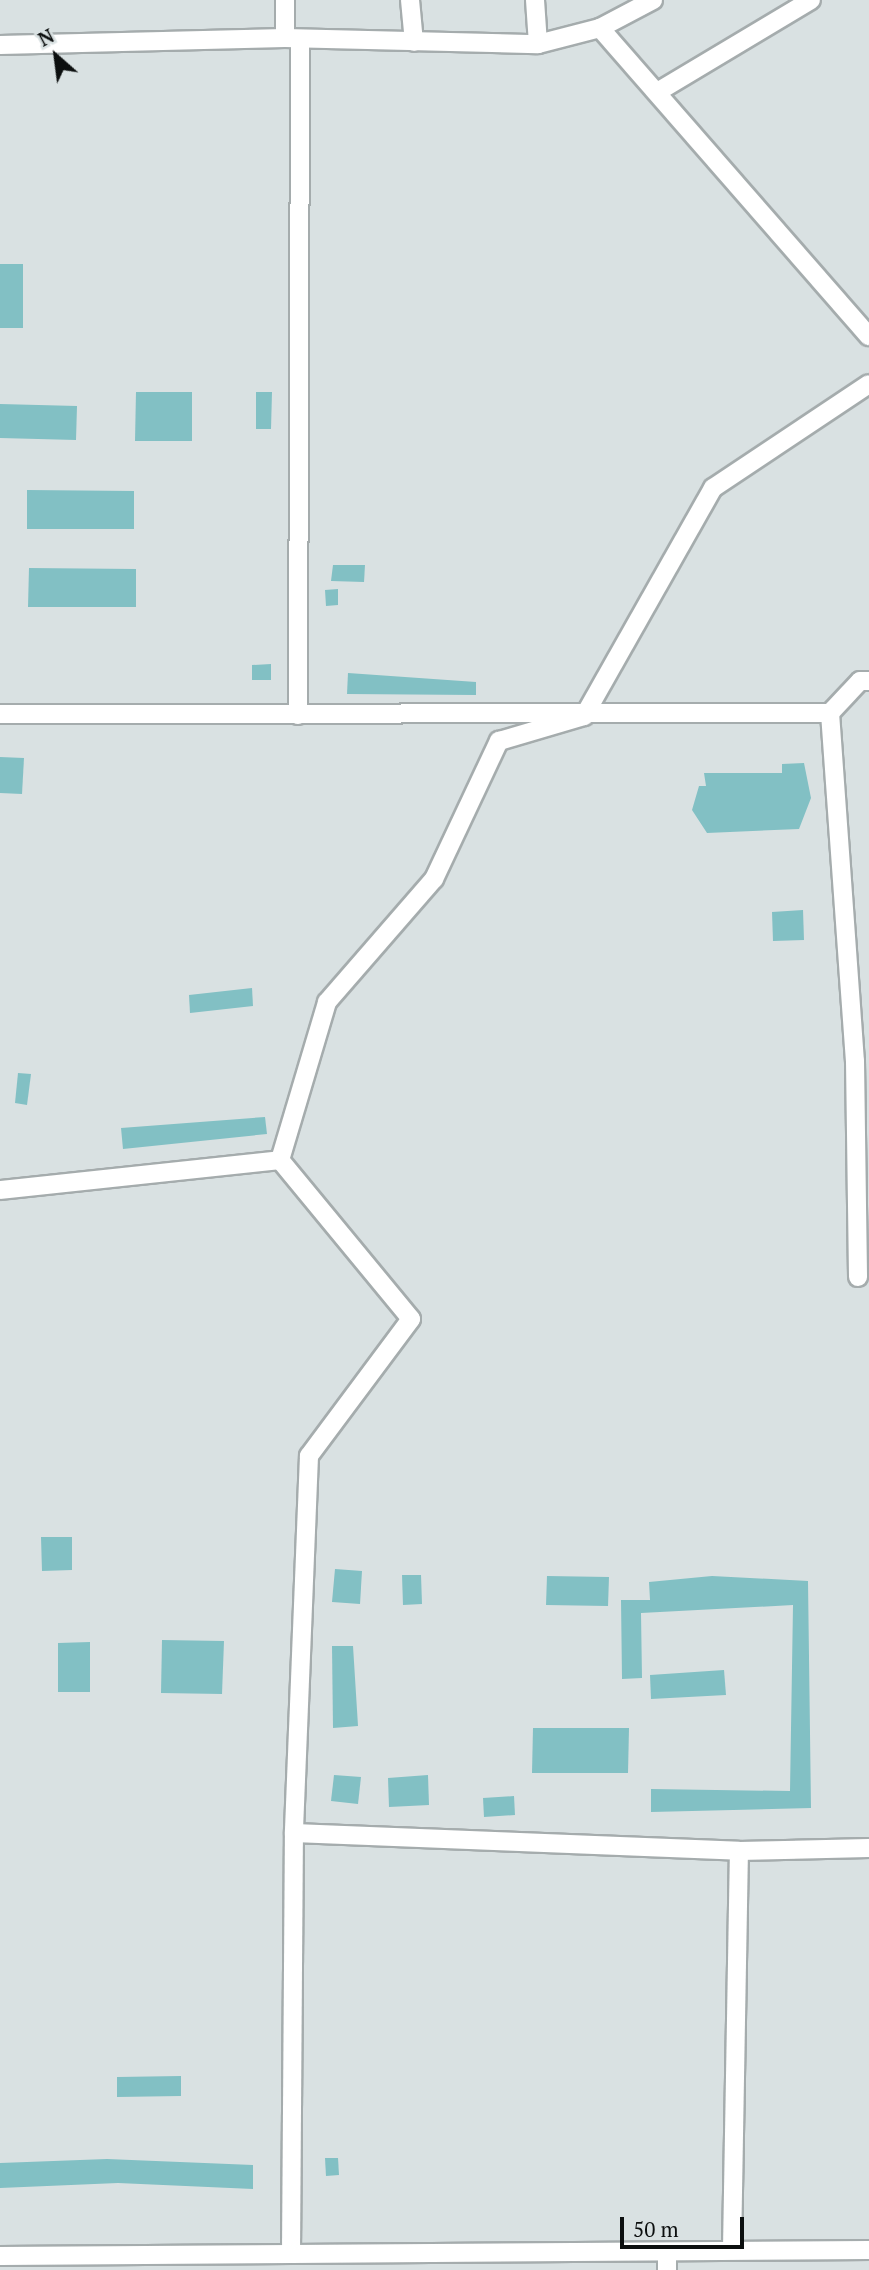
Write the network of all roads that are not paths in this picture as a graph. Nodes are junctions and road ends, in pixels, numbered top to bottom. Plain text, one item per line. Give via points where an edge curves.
1 (285, 0) edge
2 (410, 0) edge
3 (535, 0) edge
4 (653, 0) edge
5 (811, 0) edge
6 (600, 28) junction
7 (292, 38) junction
8 (414, 42) junction
9 (538, 44) junction
10 (0, 45) edge
11 (659, 91) junction
12 (869, 336) edge
13 (869, 384) edge
14 (869, 681) edge
15 (830, 713) junction
16 (0, 714) edge
17 (298, 715) junction
18 (584, 716) junction
19 (281, 1160) junction
20 (0, 1190) edge
21 (858, 1277) dead end
22 (294, 1833) junction
23 (869, 1848) edge
24 (739, 1851) junction
25 (732, 2249) junction
26 (869, 2250) edge
27 (291, 2254) junction
28 (0, 2256) edge
29 (667, 2261) edge

1 - 7 street
2 - 8 street
3 - 9 street
4 - 6 street
5 - 11 street
6 - 9 street
6 - 11 street
7 - 8 street
7 - 10 street
7 - 17 street
8 - 9 street
11 - 12 street
13 - 18 street via 713,488
14 - 15 street via 860,681
15 - 18 street
15 - 21 street via 855,1061
16 - 17 street
17 - 18 street
18 - 19 street via 499,741 434,879 327,1002
19 - 20 street
19 - 22 street via 411,1319 309,1455
22 - 24 street
22 - 27 street
23 - 24 street
24 - 25 street
25 - 26 street
25 - 29 street
27 - 28 street
27 - 29 street

